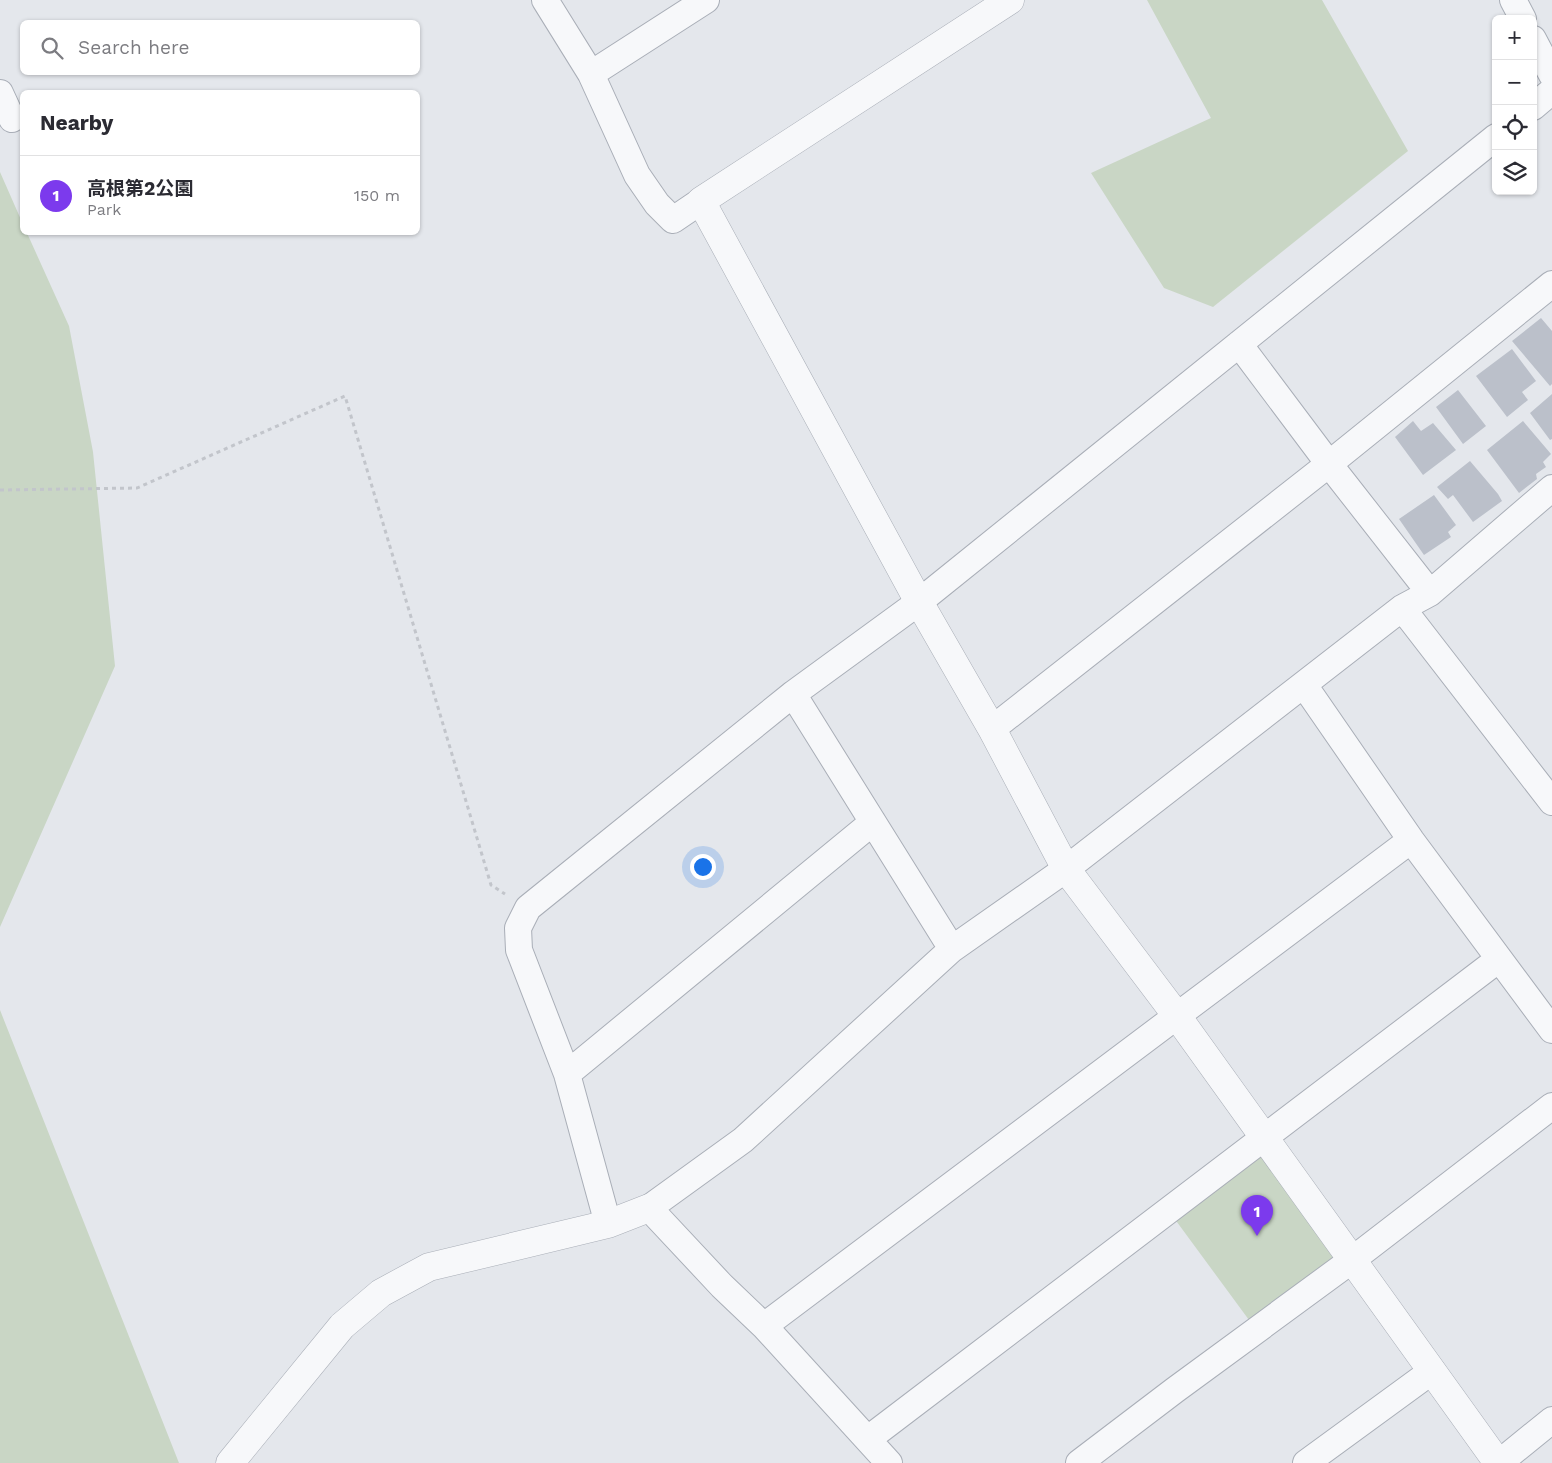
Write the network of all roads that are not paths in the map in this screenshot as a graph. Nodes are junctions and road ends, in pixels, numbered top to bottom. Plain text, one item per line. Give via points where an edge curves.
1 (545, 0) edge
2 (706, 0) edge
3 (1513, 0) edge
4 (1000, 3) edge
5 (1520, 15) edge
6 (1537, 46) edge
7 (591, 74) junction
8 (1552, 74) edge
9 (1552, 92) edge
10 (0, 94) edge
11 (1536, 105) edge
12 (12, 119) dead end
13 (1492, 140) edge
14 (701, 201) junction
15 (1552, 284) edge
16 (1240, 344) junction
17 (1329, 464) junction
18 (1552, 488) edge
19 (1430, 593) junction
20 (919, 602) junction
21 (1402, 608) junction
22 (1304, 685) junction
23 (793, 694) junction
24 (992, 729) junction
25 (1552, 802) edge
26 (872, 822) junction
27 (1411, 840) junction
28 (1066, 869) junction
29 (952, 949) junction
30 (1499, 959) junction
31 (1177, 1016) junction
32 (1552, 1030) edge
33 (567, 1074) junction
34 (1552, 1106) edge
35 (1264, 1138) junction
36 (649, 1208) junction
37 (608, 1224) junction
38 (1352, 1260) junction
39 (764, 1326) junction
40 (1432, 1371) junction
41 (1552, 1420) edge
42 (868, 1439) junction
43 (230, 1463) edge
44 (889, 1463) edge
45 (1079, 1463) edge
46 (1306, 1463) edge
47 (1499, 1463) edge

1 - 7 street
2 - 7 street
3 - 5 street
4 - 14 street
6 - 8 street
7 - 14 street via 637,175 657,204 673,220
9 - 11 street
10 - 12 street
13 - 16 street
14 - 20 street
15 - 17 street
16 - 17 street
16 - 20 street
17 - 19 street
17 - 24 street
18 - 19 street
19 - 21 street
20 - 23 street
20 - 24 street
21 - 22 street
21 - 25 street
22 - 27 street
22 - 28 street
23 - 26 street
23 - 33 street via 528,908 518,928 520,950
24 - 28 street
26 - 29 street
26 - 33 street
27 - 30 street
27 - 31 street
28 - 29 street
28 - 31 street
29 - 36 street via 742,1140
30 - 32 street
30 - 35 street
31 - 35 street
31 - 39 street
33 - 37 street
34 - 38 street
35 - 38 street
35 - 42 street
36 - 37 street
36 - 39 street
37 - 43 street via 429,1267 382,1293 342,1326
38 - 40 street
38 - 45 street
39 - 42 street
40 - 46 street
40 - 47 street
41 - 47 street
42 - 44 street

